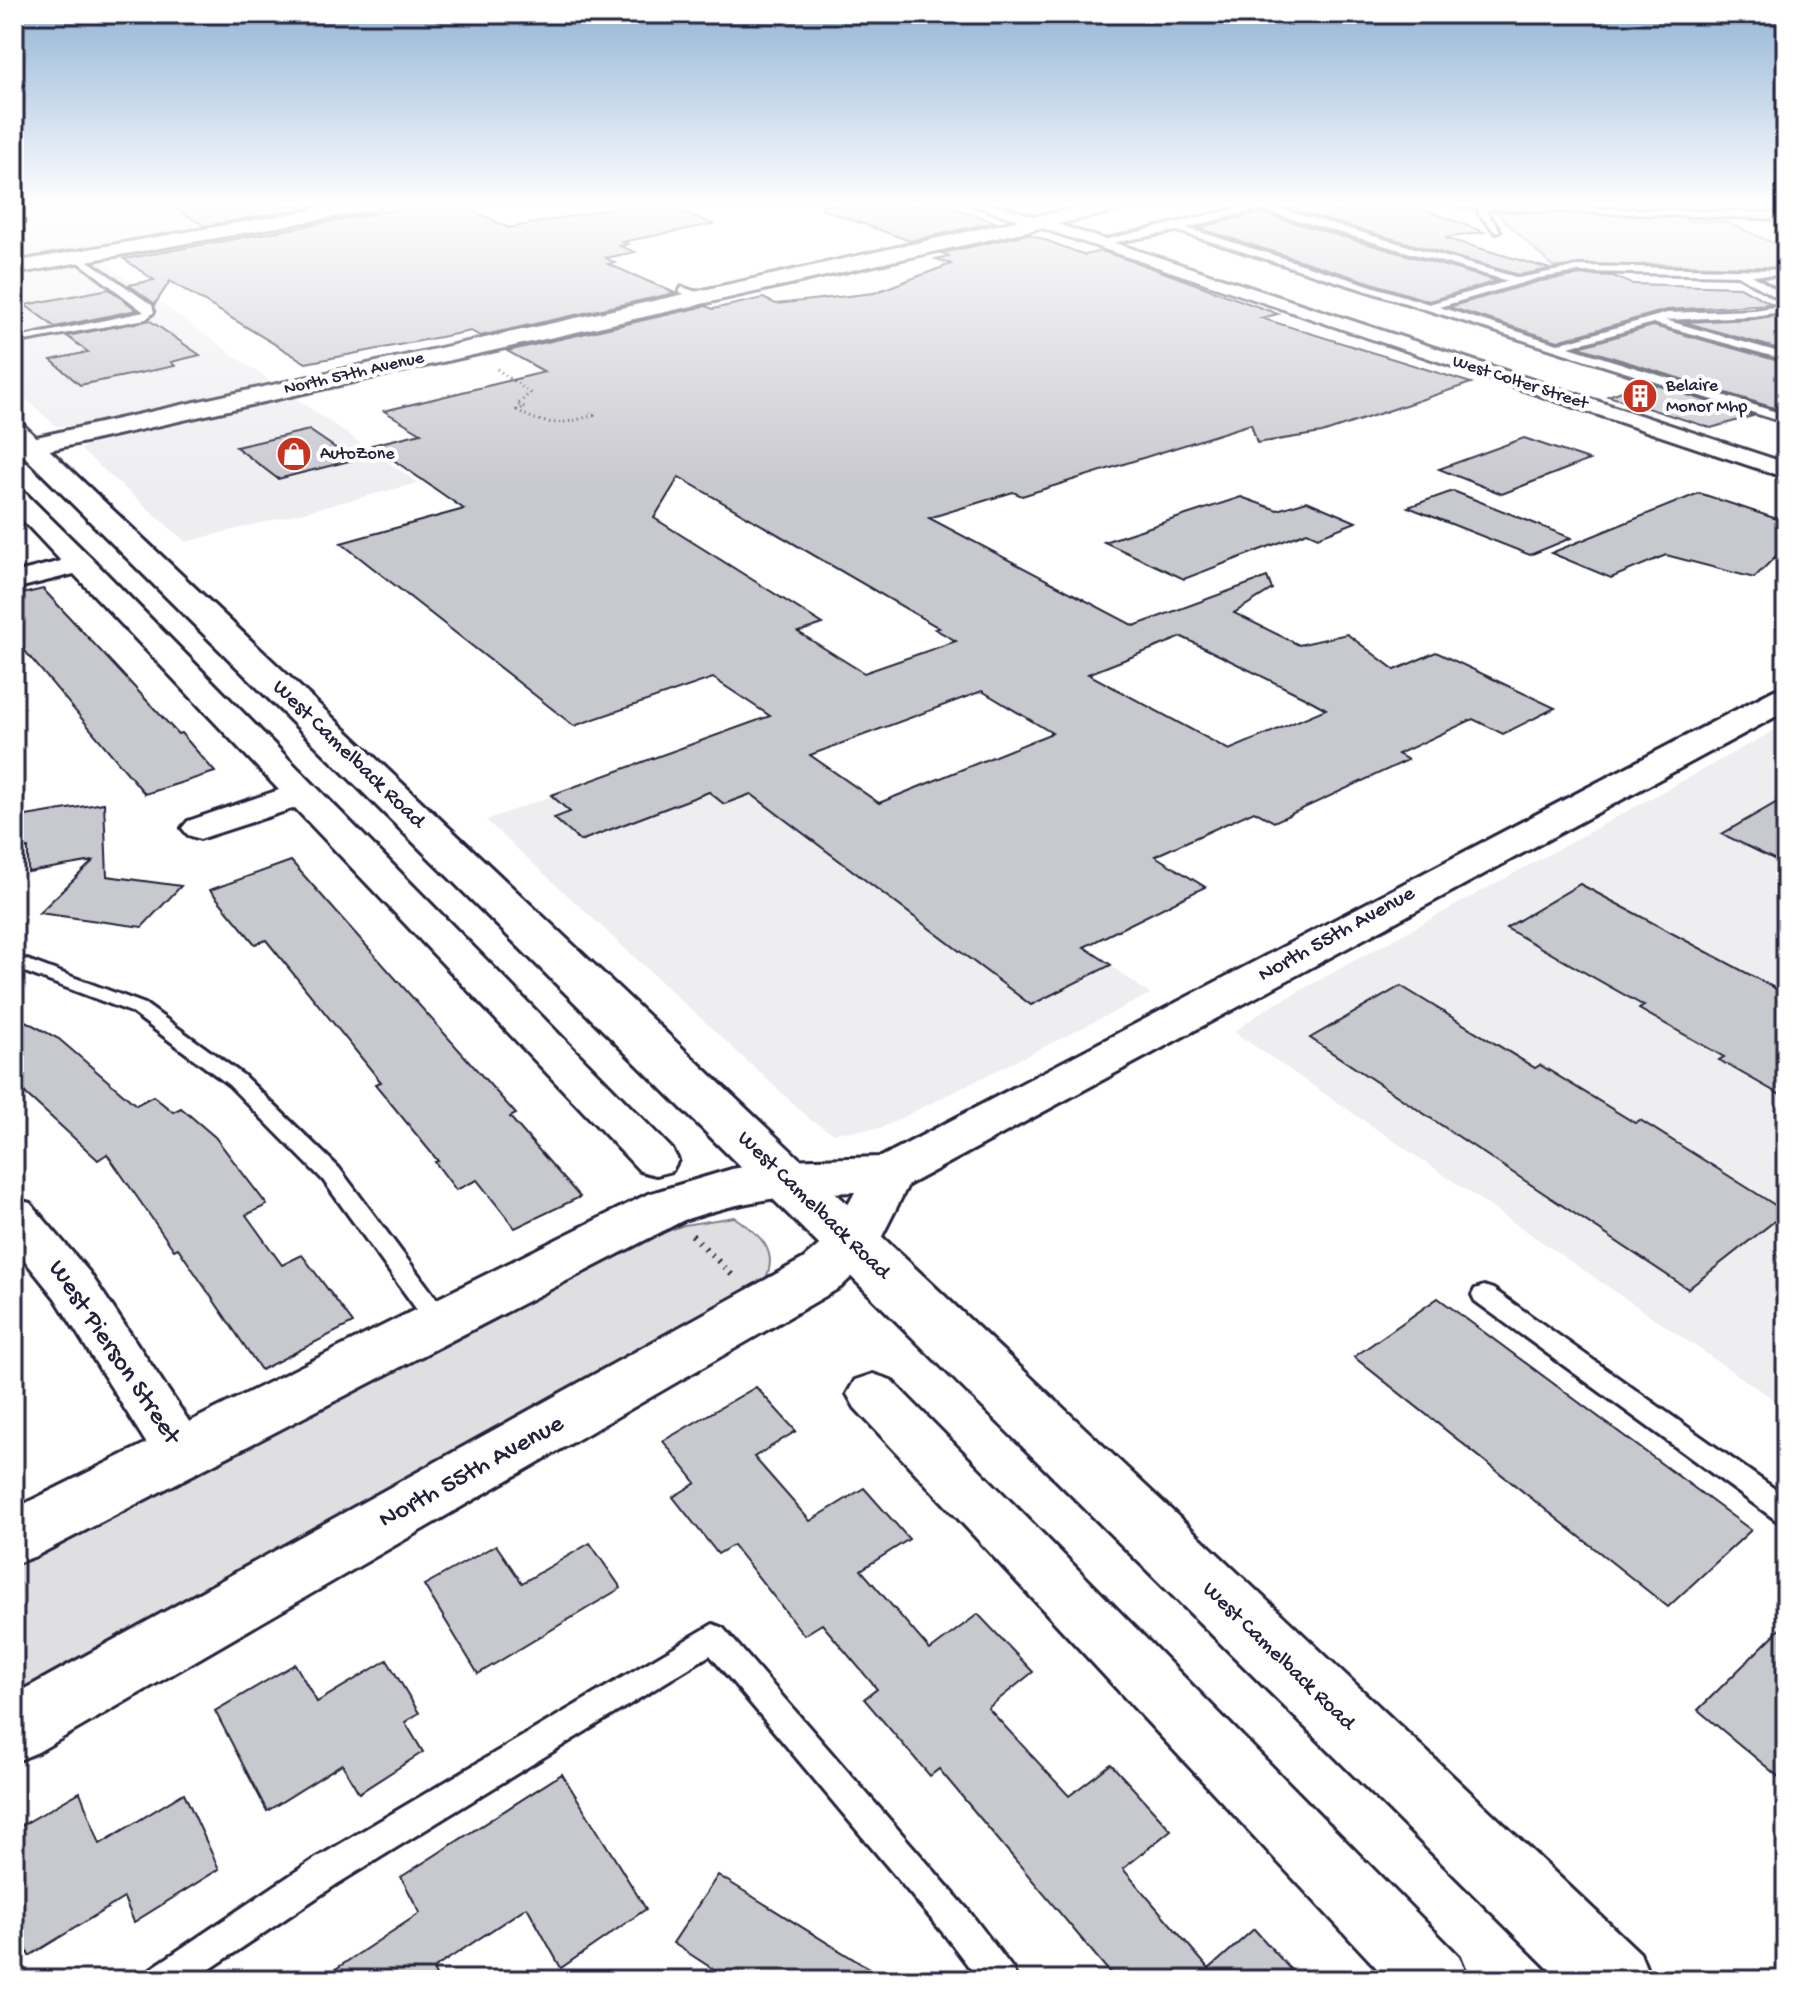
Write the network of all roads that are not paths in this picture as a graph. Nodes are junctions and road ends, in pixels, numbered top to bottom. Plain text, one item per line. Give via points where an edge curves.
1 (136, 298) edge
2 (669, 298) edge
3 (1263, 298) edge
4 (1394, 298) edge
5 (1458, 298) edge
6 (1425, 308) junction
7 (1786, 308) edge
8 (1649, 319) junction
9 (23, 340) dead end
10 (1555, 348) junction
11 (1786, 357) edge
12 (1786, 419) edge
13 (19, 443) edge
14 (1786, 471) edge
15 (14, 496) edge
16 (81, 564) junction
17 (14, 581) edge
18 (1786, 697) edge
19 (302, 794) junction
20 (200, 828) dead end
21 (14, 961) edge
22 (656, 1160) dead end
23 (889, 1174) junction
24 (783, 1177) junction
25 (14, 1215) edge
26 (853, 1245) junction
27 (1484, 1295) dead end
28 (439, 1321) junction
29 (873, 1394) dead end
30 (181, 1453) junction
31 (1786, 1512) edge
32 (14, 1538) edge
33 (14, 1730) edge
34 (164, 1980) edge
35 (1000, 1980) edge
36 (1435, 1980) edge
37 (1613, 1980) edge

1 - 9 lane via 148,307 146,316
2 - 13 street, North 57th Avenue
3 - 14 street, West Colter Street
4 - 6 lane
5 - 6 lane
6 - 10 lane
7 - 8 lane
8 - 10 lane
8 - 11 lane
10 - 12 lane
13 - 24 street, West Camelback Road
15 - 16 street
16 - 17 street
16 - 19 street
18 - 23 street, North 55th Avenue
19 - 20 street
19 - 22 street
21 - 28 lane via 138,1008 236,1080 331,1174
23 - 24 street, North 55th Avenue
23 - 26 street, North 55th Avenue
24 - 26 street, West Camelback Road
24 - 28 street, North 55th Avenue via 666,1207
25 - 30 street, West Pierson Street via 72,1285
26 - 33 street, North 55th Avenue via 822,1273 766,1308
26 - 37 street, West Camelback Road
27 - 31 lane
28 - 30 street, North 55th Avenue
29 - 36 street
30 - 32 street, North 55th Avenue
34 - 35 lane via 325,1872 713,1637

